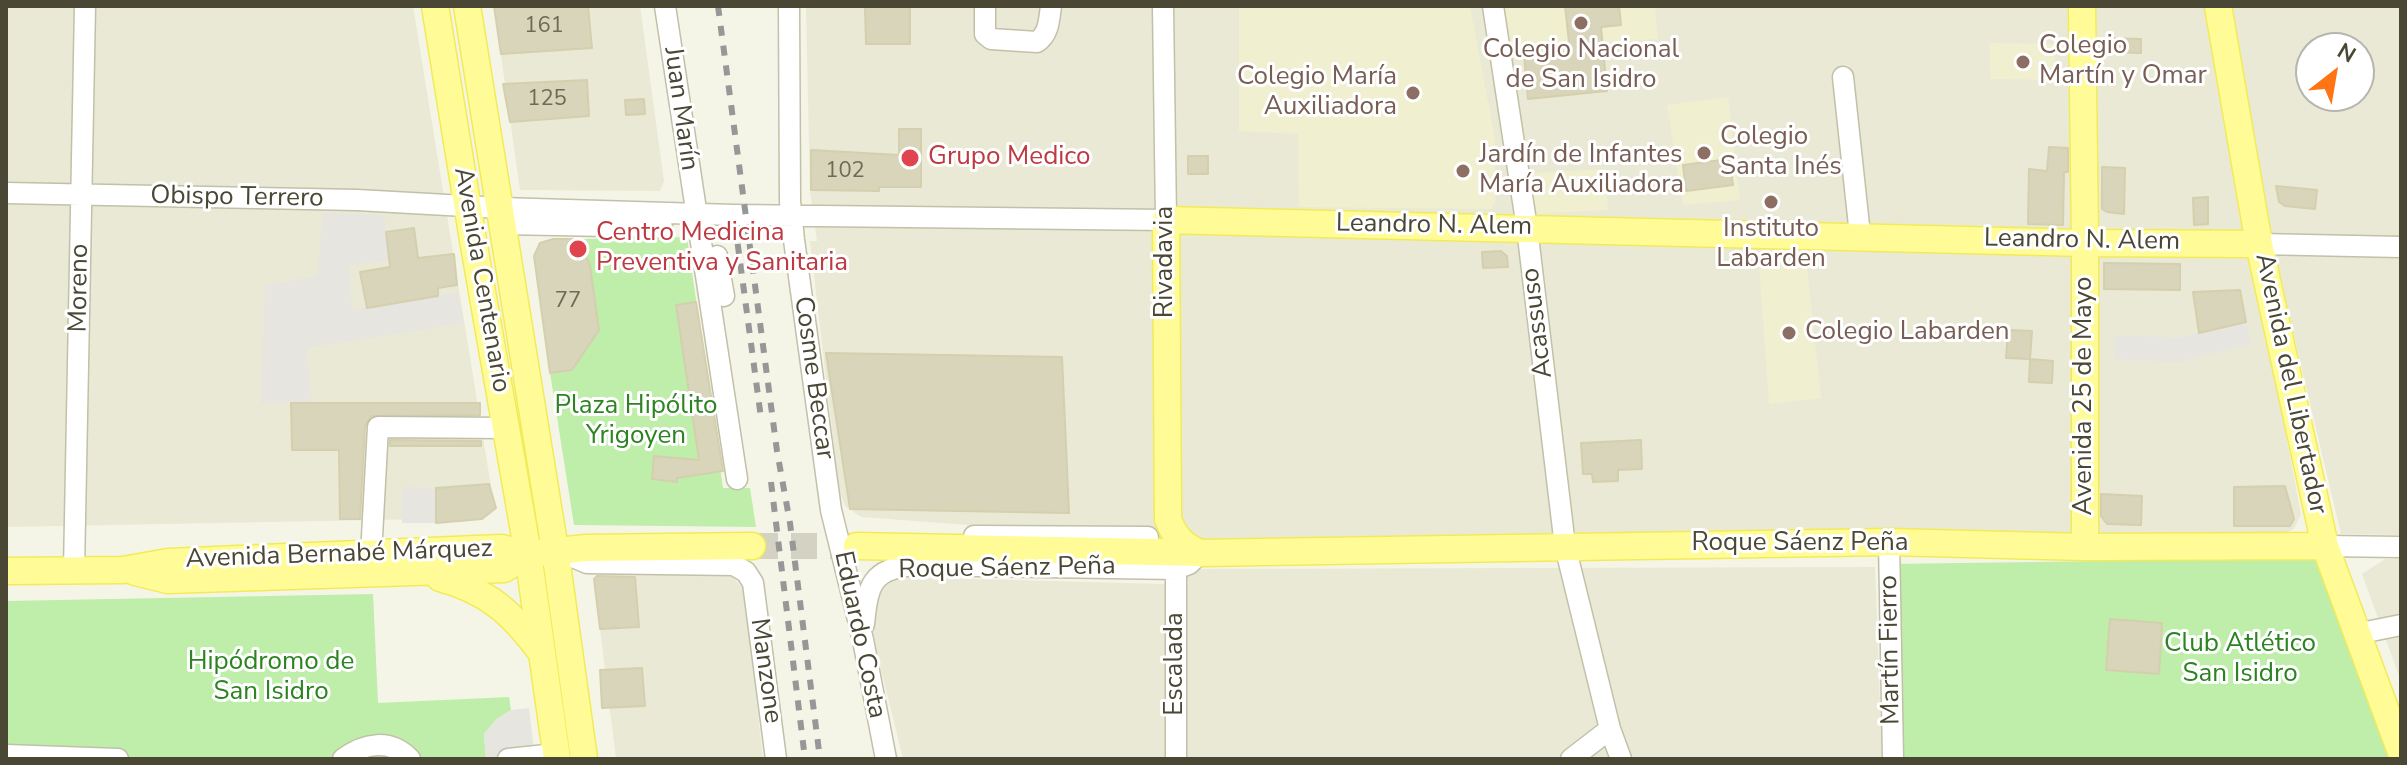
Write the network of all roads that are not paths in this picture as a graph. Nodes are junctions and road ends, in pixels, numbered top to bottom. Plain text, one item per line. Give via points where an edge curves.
1 (85, 6) edge
2 (435, 6) edge
3 (467, 6) edge
4 (665, 6) edge
5 (789, 6) edge
6 (985, 6) edge
7 (1051, 6) edge
8 (1163, 6) edge
9 (1493, 6) edge
10 (2082, 6) edge
11 (2218, 6) edge
12 (1843, 77) dead end
13 (6, 193) edge
14 (83, 196) junction
15 (467, 206) junction
16 (703, 213) junction
17 (791, 215) junction
18 (502, 216) junction
19 (1166, 220) junction
20 (662, 227) dead end
21 (1527, 228) junction
22 (1860, 235) junction
23 (2085, 243) junction
24 (2259, 244) junction
25 (2401, 247) edge
26 (724, 296) dead end
27 (506, 428) junction
28 (737, 479) dead end
29 (831, 510) junction
30 (1168, 519) junction
31 (1148, 537) junction
32 (1889, 542) junction
33 (752, 546) tunnel mouth
34 (857, 546) tunnel mouth
35 (1565, 546) junction
36 (2325, 546) junction
37 (2085, 547) junction
38 (2401, 547) edge
39 (555, 550) junction
40 (1107, 550) junction
41 (1200, 553) junction
42 (528, 554) junction
43 (371, 555) junction
44 (1176, 569) junction
45 (74, 570) junction
46 (123, 570) junction
47 (6, 571) edge
48 (421, 573) junction
49 (2401, 625) edge
50 (2356, 634) junction
51 (863, 640) junction
52 (542, 653) junction
53 (1610, 729) junction
54 (2401, 752) edge
55 (6, 755) edge
56 (556, 757) edge
57 (118, 759) edge
58 (343, 759) edge
59 (410, 759) edge
60 (508, 759) edge
61 (584, 759) edge
62 (776, 759) edge
63 (886, 759) edge
64 (1176, 759) edge
65 (1571, 759) edge
66 (1621, 759) edge
67 (1893, 759) edge

1 - 14 street, Moreno
2 - 15 main road, Avenida Centenario
3 - 18 main road, Avenida Centenario
4 - 16 street, Juan Marín
5 - 17 street, Cosme Beccar
6 - 7 street via 985,34 991,39 1037,42 1049,26
8 - 19 street, Rivadavia
9 - 21 street, Acassuso
10 - 23 main road, Avenida 25 de Mayo
11 - 24 main road, Avenida del Libertador
12 - 22 street
13 - 14 street, Obispo Terrero
14 - 15 street, Obispo Terrero
14 - 45 street, Moreno
15 - 18 street, Leandro N. Alem
15 - 27 main road, Avenida Centenario
16 - 17 street, Leandro N. Alem
16 - 18 street, Leandro N. Alem
16 - 26 street
16 - 28 street
17 - 19 street, Leandro N. Alem
17 - 29 street, Cosme Beccar
18 - 20 street
18 - 39 main road, Avenida Centenario
19 - 21 main road, Leandro N. Alem
19 - 30 main road, Rivadavia
21 - 22 main road, Leandro N. Alem
21 - 35 street, Acassuso
22 - 23 main road, Leandro N. Alem
23 - 24 main road, Leandro N. Alem
23 - 37 main road, Avenida 25 de Mayo
24 - 25 street, Leandro N. Alem
24 - 36 main road, Avenida del Libertador
27 - 42 main road, Avenida Centenario
27 - 43 street via 378,427
29 - 31 street, Roque Sáenz Peña via 863,536
29 - 51 street, Eduardo Costa
30 - 31 main road
30 - 41 main road via 1177,539
31 - 40 main road
32 - 35 main road, Roque Sáenz Peña
32 - 37 main road, Roque Sáenz Peña
32 - 67 street, Martín Fierro
33 - 39 main road
34 - 40 main road, Roque Sáenz Peña
35 - 41 main road, Roque Sáenz Peña
35 - 53 street, Acassuso
36 - 37 main road, Roque Sáenz Peña
36 - 38 street, Roque Sáenz Peña
36 - 50 main road, Avenida del Libertador
39 - 42 main road
39 - 61 main road, Avenida Centenario
39 - 62 street, Manzone via 587,563 734,565 746,572 753,583
40 - 41 main road, Roque Sáenz Peña
41 - 44 street
42 - 43 main road, Avenida Bernabé Márquez via 501,548
42 - 48 main road, Avenida Bernabé Márquez via 504,569
42 - 52 main road, Avenida Centenario
43 - 46 main road, Avenida Bernabé Márquez via 168,562
44 - 51 street, Roque Sáenz Peña via 891,567 875,578 867,594
44 - 64 street, Escalada
45 - 46 main road, Avenida Bernabé Márquez
45 - 47 main road, Avenida Bernabé Márquez
46 - 48 main road, Avenida Bernabé Márquez via 168,580
48 - 52 main road via 485,595 507,611
49 - 50 street
50 - 54 main road, Avenida del Libertador
51 - 63 street, Eduardo Costa
52 - 56 main road, Avenida Centenario
53 - 65 street
53 - 66 street, Acassuso
55 - 57 street
56 - 60 street
58 - 59 street via 374,744 391,746

